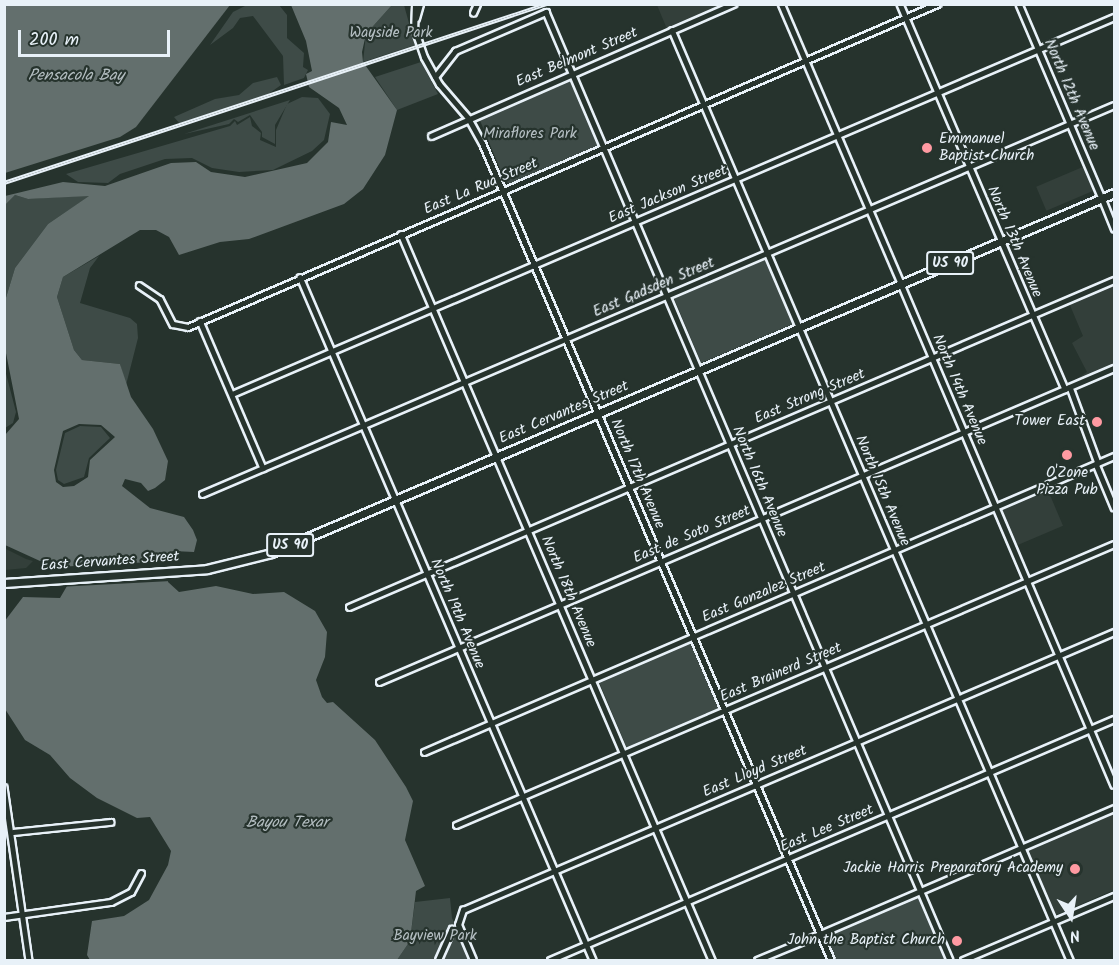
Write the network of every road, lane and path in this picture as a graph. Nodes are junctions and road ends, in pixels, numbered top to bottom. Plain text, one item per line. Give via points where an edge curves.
1 (415, 4) edge
2 (420, 4) edge
3 (477, 4) edge
4 (733, 4) edge
5 (782, 4) edge
6 (900, 4) edge
7 (937, 4) edge
8 (1019, 4) edge
9 (473, 13) dead end
10 (1114, 17) edge
11 (906, 18) junction
12 (414, 28) junction
13 (672, 30) junction
14 (1038, 50) junction
15 (805, 61) junction
16 (572, 73) junction
17 (435, 77) junction
18 (937, 93) junction
19 (704, 104) junction
20 (1114, 105) edge
21 (468, 118) junction
22 (1070, 123) junction
23 (431, 136) dead end
24 (837, 136) junction
25 (603, 147) junction
26 (969, 166) junction
27 (736, 179) junction
28 (502, 190) junction
29 (1114, 193) edge
30 (1102, 199) junction
31 (868, 210) junction
32 (635, 222) junction
33 (1114, 229) edge
34 (401, 234) junction
35 (1001, 242) junction
36 (767, 253) junction
37 (534, 265) junction
38 (300, 277) junction
39 (1114, 280) edge
40 (901, 284) junction
41 (139, 285) dead end
42 (666, 296) junction
43 (433, 308) junction
44 (1032, 315) junction
45 (200, 321) junction
46 (799, 327) junction
47 (566, 339) junction
48 (332, 351) junction
49 (932, 358) junction
50 (1114, 368) edge
51 (698, 370) junction
52 (465, 382) junction
53 (1067, 388) junction
54 (232, 394) junction
55 (831, 401) junction
56 (598, 413) junction
57 (364, 425) junction
58 (964, 432) junction
59 (730, 444) junction
60 (1114, 456) edge
61 (496, 457) junction
62 (1097, 464) junction
63 (263, 468) junction
64 (862, 476) junction
65 (629, 488) junction
66 (202, 494) dead end
67 (396, 500) junction
68 (996, 507) junction
69 (1114, 507) edge
70 (762, 518) junction
71 (528, 531) junction
72 (1114, 544) edge
73 (895, 550) junction
74 (661, 561) junction
75 (427, 574) junction
76 (1028, 581) junction
77 (4, 583) edge
78 (794, 594) junction
79 (560, 604) junction
80 (349, 607) dead end
81 (926, 624) junction
82 (1114, 632) edge
83 (693, 637) junction
84 (458, 648) junction
85 (1059, 655) junction
86 (825, 667) junction
87 (592, 680) junction
88 (379, 682) dead end
89 (958, 699) junction
90 (724, 710) junction
91 (1114, 719) edge
92 (492, 723) junction
93 (1091, 729) junction
94 (857, 742) junction
95 (424, 752) dead end
96 (624, 753) junction
97 (990, 773) junction
98 (1114, 784) edge
99 (756, 785) junction
100 (4, 787) edge
101 (524, 796) junction
102 (1114, 808) edge
103 (889, 816) junction
104 (110, 822) dead end
105 (456, 825) dead end
106 (656, 828) junction
107 (13, 832) junction
108 (4, 834) edge
109 (1022, 848) junction
110 (788, 859) junction
111 (556, 870) junction
112 (141, 873) dead end
113 (921, 891) junction
114 (1114, 896) edge
115 (687, 902) junction
116 (23, 915) junction
117 (4, 917) edge
118 (1053, 922) junction
119 (460, 928) junction
120 (820, 934) junction
121 (586, 945) junction
122 (29, 960) edge
123 (438, 960) edge
124 (473, 960) edge
125 (550, 960) edge
126 (593, 960) edge
127 (712, 960) edge
128 (758, 960) edge
129 (831, 960) edge
130 (950, 960) edge
131 (963, 960) edge
132 (1070, 960) edge

1 - 12 street, North 17th Avenue
2 - 12 street
3 - 9 street
4 - 13 street, East Belmont Street
5 - 15 street, North 14th Avenue
6 - 11 street, North 13th Avenue
7 - 11 street, East La Rua Street
8 - 14 street, North 12th Avenue
10 - 14 street, East Jackson Street
11 - 15 street, East La Rua Street
11 - 18 street, North 13th Avenue
12 - 17 street, North 17th Avenue
13 - 16 street, East Belmont Street
13 - 19 street, North 15th Avenue
14 - 18 street, East Jackson Street
14 - 22 street, North 12th Avenue
15 - 19 street, East La Rua Street
15 - 24 street, North 14th Avenue
16 - 17 street, North 16th Avenue via 546,12 455,51
16 - 21 street, East Belmont Street
16 - 25 street, North 16th Avenue
17 - 21 street, North 17th Avenue
18 - 24 street, East Jackson Street
18 - 26 street, North 13th Avenue
19 - 25 street, East La Rua Street
19 - 27 street, North 15th Avenue
20 - 22 street, East Gadsden Street
21 - 23 street, East Belmont Street
21 - 28 street, North 17th Avenue
22 - 26 street, East Gadsden Street
22 - 30 street, North 12th Avenue
24 - 27 street, East Jackson Street
24 - 31 street, North 14th Avenue
25 - 28 street, East La Rua Street
25 - 32 street, North 16th Avenue
26 - 31 street, East Gadsden Street
26 - 35 street, North 13th Avenue
27 - 32 street, East Jackson Street
27 - 36 street, North 15th Avenue
28 - 34 street, East La Rua Street
28 - 37 street, North 17th Avenue
29 - 30 main road, East Cervantes Street / US 90
30 - 33 street, North 12th Avenue
30 - 35 main road, East Cervantes Street / US 90
31 - 36 street, East Gadsden Street
31 - 40 street, North 14th Avenue
32 - 37 street, East Jackson Street
32 - 42 street, North 16th Avenue
34 - 38 street, East La Rua Street
34 - 43 street, North 18th Avenue
35 - 40 main road, East Cervantes Street / US 90
35 - 44 street, North 13th Avenue
36 - 42 street, East Gadsden Street
36 - 46 street, North 15th Avenue
37 - 43 street, East Jackson Street
37 - 47 street, North 17th Avenue
38 - 45 street, East La Rua Street
38 - 48 street, North 19th Avenue
39 - 44 street, East Strong Street
40 - 46 main road, East Cervantes Street / US 90
40 - 49 street, North 14th Avenue
41 - 45 street via 160,299 176,326 188,327
42 - 47 street, East Gadsden Street
42 - 51 street, North 16th Avenue
43 - 48 street, East Jackson Street
43 - 52 street, North 18th Avenue
44 - 49 street, East Strong Street
44 - 53 street, North 13th Avenue
45 - 54 street
46 - 51 main road, East Cervantes Street / US 90
46 - 55 street, North 15th Avenue
47 - 52 street, East Gadsden Street
47 - 56 street, North 17th Avenue
48 - 54 street, East Jackson Street
48 - 57 street, North 19th Avenue
49 - 55 street, East Strong Street
49 - 58 street, North 14th Avenue
50 - 53 street, East de Soto Street
51 - 56 main road, East Cervantes Street / US 90
51 - 59 street, North 16th Avenue
52 - 57 street, East Gadsden Street
52 - 61 street, North 18th Avenue
53 - 58 street, East de Soto Street
53 - 62 street, North 13th Avenue
54 - 63 street
55 - 59 street, East Strong Street
55 - 64 street, North 15th Avenue
56 - 61 main road, East Cervantes Street / US 90
56 - 65 street, North 17th Avenue
57 - 63 street, East Gadsden Street
57 - 67 street, North 19th Avenue
58 - 64 street, East de Soto Street
58 - 68 street, North 14th Avenue
59 - 65 street, East Strong Street
59 - 70 street, North 16th Avenue
60 - 62 street, East Gonzalez Street
61 - 67 main road, East Cervantes Street / US 90
61 - 71 street, North 18th Avenue
62 - 68 street, East Gonzalez Street
62 - 69 street, North 13th Avenue
63 - 66 street, East Gadsden Street
64 - 70 street, East de Soto Street
64 - 73 street, North 15th Avenue
65 - 71 street, East Strong Street
65 - 74 street, North 17th Avenue
67 - 75 street, North 19th Avenue
67 - 77 main road, East Cervantes Street / US 90 via 261,556 224,566
68 - 73 street, East Gonzalez Street
68 - 76 street, North 14th Avenue
70 - 74 street, East de Soto Street
70 - 78 street, North 16th Avenue
71 - 75 street, East Strong Street
71 - 79 street, North 18th Avenue
72 - 76 street, East Brainerd Street
73 - 78 street, East Gonzalez Street
73 - 81 street, North 15th Avenue
74 - 79 street, East de Soto Street
74 - 83 street, North 17th Avenue
75 - 80 street, East Strong Street
75 - 84 street, North 19th Avenue
76 - 81 street, East Brainerd Street
76 - 85 street, North 14th Avenue
78 - 83 street, East Gonzalez Street
78 - 86 street, North 16th Avenue
79 - 84 street, East de Soto Street
79 - 87 street, North 18th Avenue
81 - 86 street, East Brainerd Street
81 - 89 street, North 15th Avenue
82 - 85 street, East Lloyd Street
83 - 87 street, East Gonzalez Street
83 - 90 street, North 17th Avenue
84 - 88 street, East de Soto Street
84 - 92 street, North 19th Avenue
85 - 89 street, East Lloyd Street
85 - 93 street, North 14th Avenue
86 - 90 street, East Brainerd Street
86 - 94 street, North 16th Avenue
87 - 92 street, East Gonzalez Street
87 - 96 street, North 18th Avenue
89 - 94 street, East Lloyd Street
89 - 97 street, North 15th Avenue
90 - 96 street, East Brainerd Street
90 - 99 street, North 17th Avenue
91 - 93 street, East Lee Street
92 - 95 street, East Gonzalez Street
92 - 101 street, North 19th Avenue
93 - 97 street, East Lee Street
93 - 98 street, North 14th Avenue
94 - 99 street, East Lloyd Street
94 - 103 street, North 16th Avenue
96 - 101 street, East Brainerd Street
96 - 106 street, North 18th Avenue
97 - 103 street, East Lee Street
97 - 109 street, North 15th Avenue
99 - 106 street, East Lloyd Street
99 - 110 street, North 17th Avenue
100 - 107 street
101 - 105 street, East Brainerd Street
101 - 111 street, North 19th Avenue
102 - 109 street
103 - 110 street, East Lee Street
103 - 113 street, North 16th Avenue
104 - 107 street
106 - 111 street, East Lloyd Street
106 - 115 street, North 18th Avenue
107 - 108 street
107 - 116 street
109 - 113 street
109 - 118 street, North 15th Avenue
110 - 115 street, East Lee Street
110 - 120 street, North 17th Avenue
111 - 119 street, East Lloyd Street via 463,910 458,916
111 - 121 street, North 19th Avenue
112 - 116 street via 131,892 111,902
113 - 120 street
113 - 130 street, North 16th Avenue
114 - 118 street
115 - 121 street, East Lee Street
115 - 127 street, North 18th Avenue
116 - 117 street
116 - 122 street
118 - 131 street
118 - 132 street, North 15th Avenue
119 - 123 street, East Lloyd Street via 452,929
119 - 124 street
120 - 128 street
120 - 129 street, North 17th Avenue
121 - 125 street, East Lee Street
121 - 126 street, North 19th Avenue

